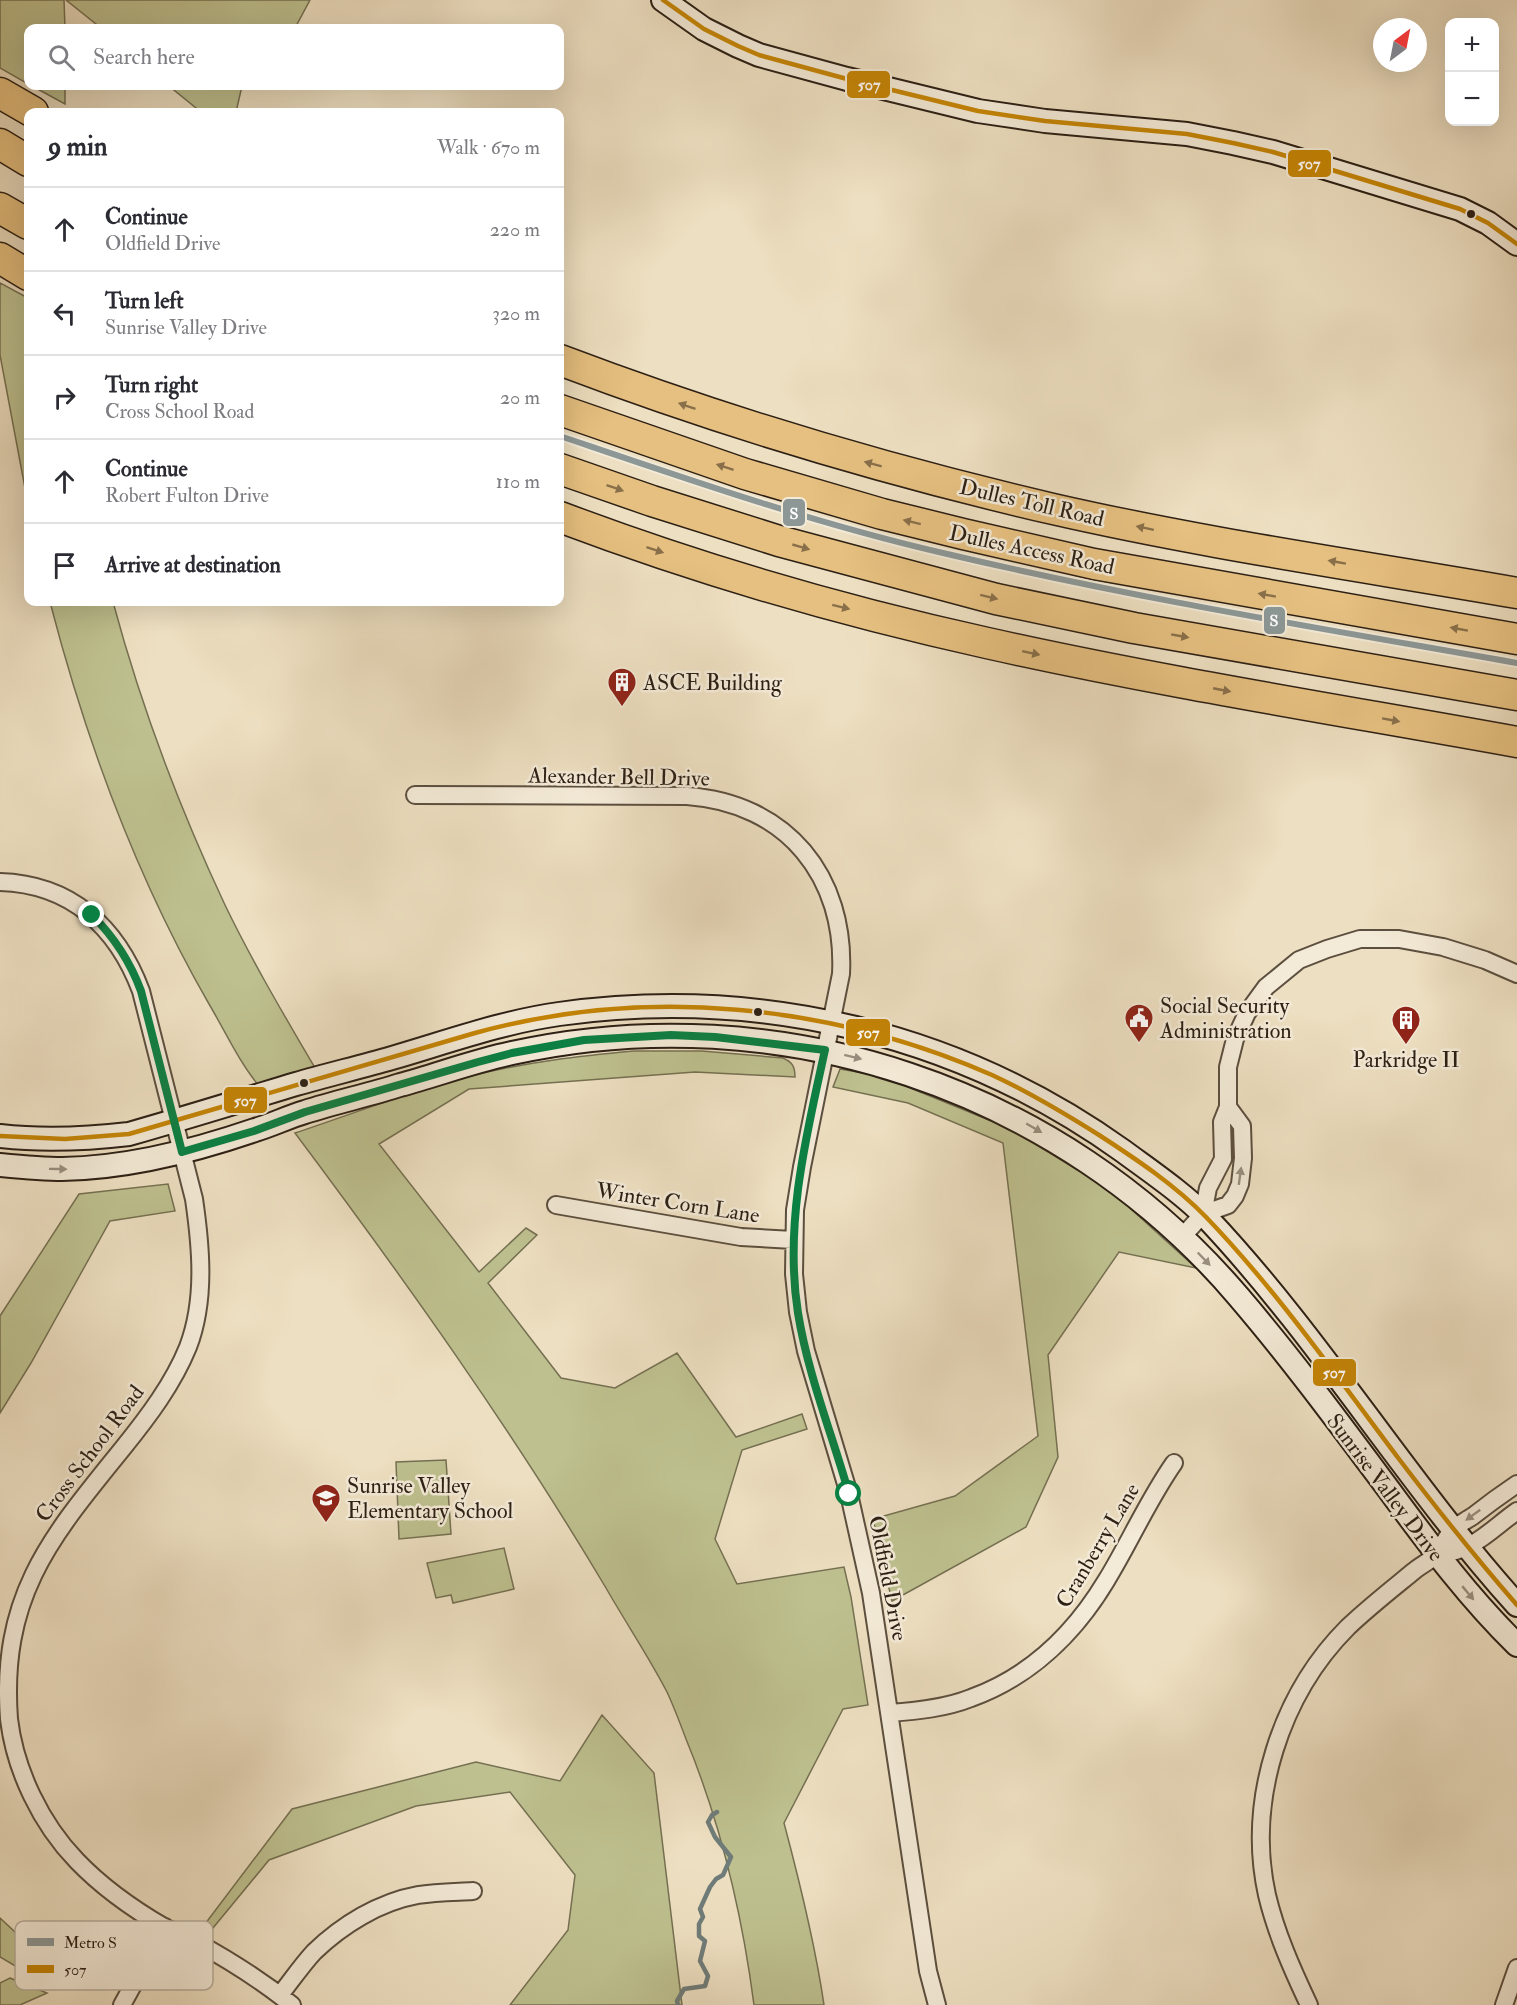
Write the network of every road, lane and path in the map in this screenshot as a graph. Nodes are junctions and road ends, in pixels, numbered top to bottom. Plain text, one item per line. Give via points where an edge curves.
1 (663, 0) edge
2 (0, 93) edge
3 (26, 108) edge
4 (0, 144) edge
5 (24, 159) edge
6 (0, 208) edge
7 (24, 223) edge
8 (1517, 244) edge
9 (0, 258) edge
10 (24, 273) edge
11 (564, 361) edge
12 (564, 411) edge
13 (564, 470) edge
14 (564, 519) edge
15 (1394, 572) junction
16 (1517, 586) edge
17 (1517, 593) edge
18 (1517, 639) edge
19 (1517, 695) edge
20 (1422, 725) junction
21 (1517, 742) edge
22 (1517, 747) edge
23 (415, 795) dead end
24 (0, 882) edge
25 (1517, 974) edge
26 (831, 1023) junction
27 (825, 1050) junction
28 (1228, 1107) junction
29 (174, 1121) junction
30 (0, 1136) edge
31 (182, 1152) junction
32 (0, 1165) edge
33 (556, 1205) dead end
34 (1203, 1214) junction
35 (1182, 1237) junction
36 (793, 1240) junction
37 (1174, 1462) dead end
38 (1517, 1484) edge
39 (1517, 1511) edge
40 (1454, 1529) junction
41 (1469, 1547) junction
42 (1437, 1554) junction
43 (1517, 1605) edge
44 (1517, 1646) edge
45 (890, 1713) junction
46 (473, 1891) dead end
47 (155, 1921) edge
48 (213, 1951) edge
49 (1517, 1968) edge
50 (130, 1990) edge
51 (286, 2000) edge
52 (122, 2005) edge
53 (937, 2005) edge
54 (1309, 2005) edge
55 (1504, 2005) edge

1 - 8 main road via 704,29 759,55 978,111 1187,134 1273,152 1460,209
2 - 3 highway
4 - 5 highway
6 - 7 highway
9 - 10 highway
15 -> 11 highway, Dulles Toll Road via 1164,531 967,488 781,437
18 -> 12 highway, Dulles Access Road via 1094,564 963,534 745,474
13 -> 19 highway via 779,541 996,599 1134,628
14 -> 20 highway via 808,598 984,643
15 - 16 highway
15 - 17 highway, Dulles Toll Road
20 - 21 highway
20 - 22 highway
23 - 26 street, Alexander Bell Drive via 705,798 737,806 766,820 802,850 816,868 835,907 842,952
24 - 29 street, Cross School Road via 33,886 75,903 92,915 122,948 141,991
25 - 28 street via 1443,947 1399,939 1360,939 1299,960 1266,987 1247,1013 1228,1067
26 - 27 street, Oldfield Drive
26 - 29 main road, Sunrise Valley Drive via 768,1012 687,1006 556,1015 459,1037
26 - 34 main road, Sunrise Valley Drive via 941,1053 1005,1080 1081,1122
27 - 31 main road, Sunrise Valley Drive via 704,1036 584,1040 478,1062
27 -> 35 main road, Sunrise Valley Drive via 912,1074 1023,1122 1110,1178
27 - 36 street, Oldfield Drive via 802,1167
28 - 34 street via 1222,1122 1223,1159 1208,1188
34 -> 28 street via 1228,1205 1240,1184 1242,1126
29 - 30 main road, Sunrise Valley Drive via 129,1134 86,1139
29 - 31 street, Cross School Road
32 -> 31 main road, Sunrise Valley Drive via 96,1167
31 - 47 street, Cross School Road via 194,1199 201,1266 187,1348 157,1403 64,1521 37,1562 19,1605 7,1669 10,1728 16,1755 40,1811 59,1840 96,1880
33 - 36 street, Winter Corn Lane via 741,1237
34 - 35 street
34 - 40 main road, Sunrise Valley Drive via 1301,1328
35 -> 42 main road, Sunrise Valley Drive via 1268,1331
36 - 45 street, Oldfield Drive via 798,1312 858,1530
37 - 45 street, Cranberry Lane via 1082,1618 1040,1660 977,1696
38 -> 40 street
39 - 41 street
40 - 41 main road, Sunrise Valley Drive
40 - 42 street
41 - 42 street via 1452,1554
41 - 43 main road, Sunrise Valley Drive
42 -> 44 main road, Sunrise Valley Drive
42 - 54 street via 1372,1605 1325,1654 1293,1705 1271,1763 1262,1824 1266,1892 1280,1938
45 - 53 street, Oldfield Drive via 928,1971
46 - 51 street via 416,1895 358,1918 314,1953
48 - 51 street, Cross School Road
49 - 55 street
50 - 52 street

